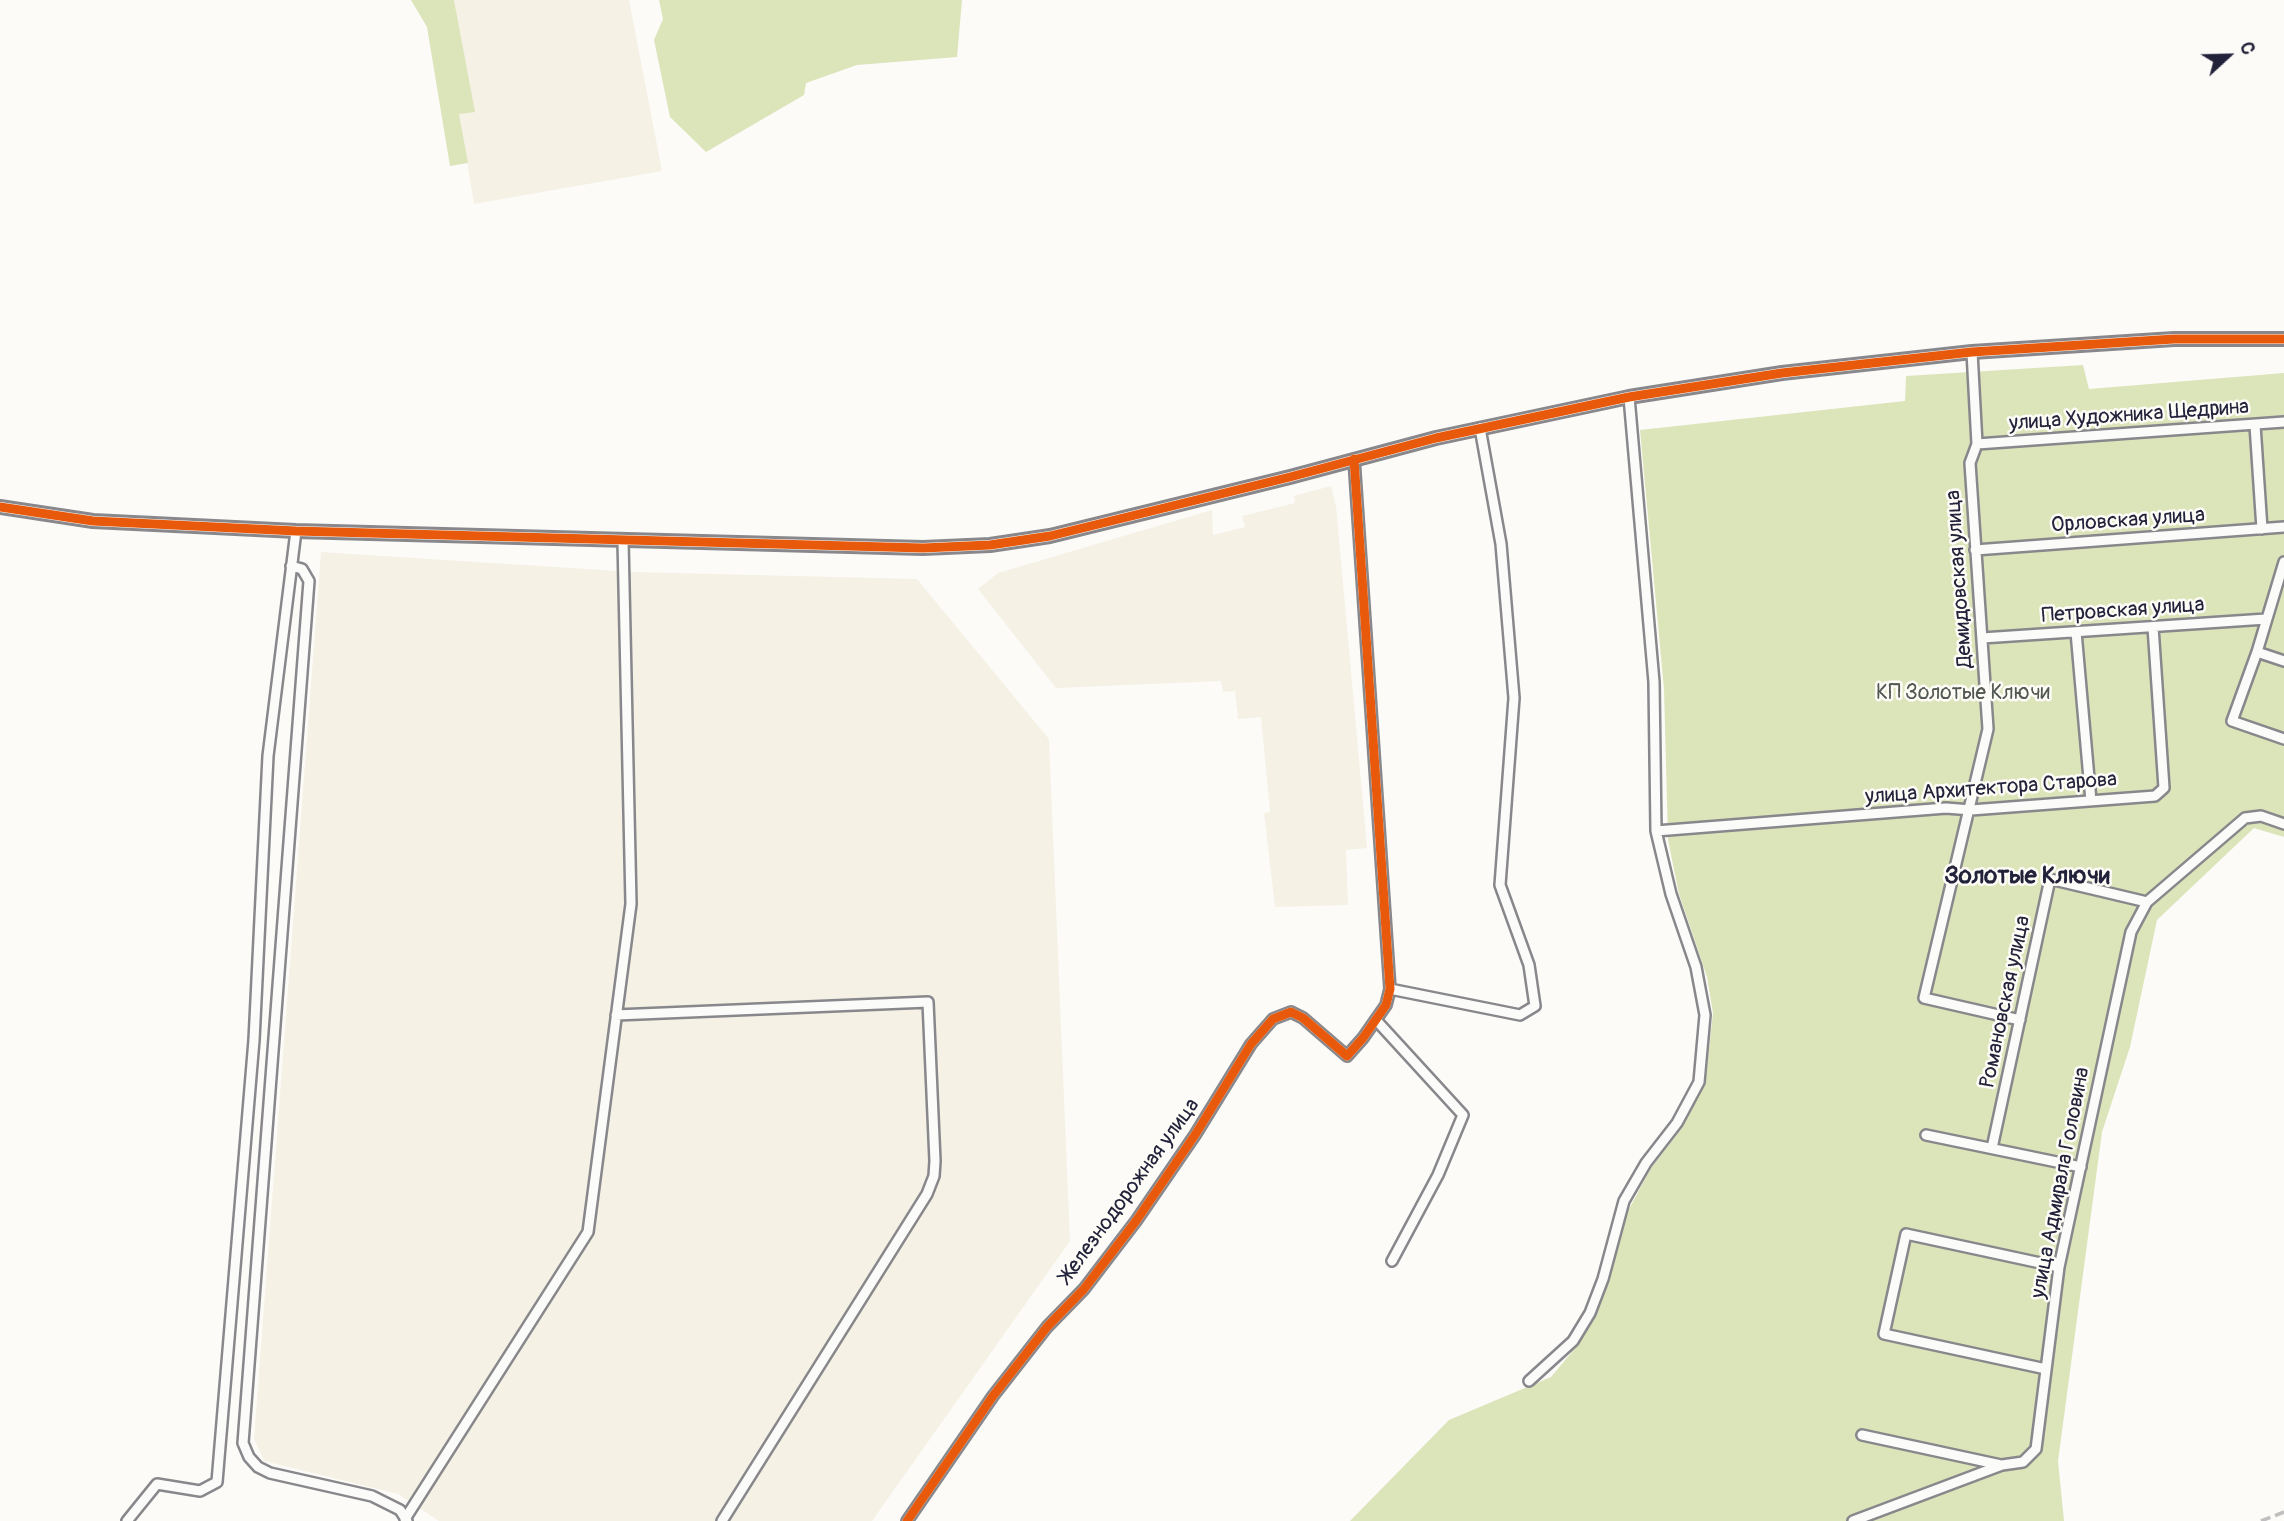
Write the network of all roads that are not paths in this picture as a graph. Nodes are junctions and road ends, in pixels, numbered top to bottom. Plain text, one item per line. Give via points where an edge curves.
1 (2284, 339) edge
2 (1972, 352) junction
3 (1629, 397) junction
4 (2284, 422) edge
5 (2255, 425) junction
6 (1480, 428) junction
7 (1977, 444) junction
8 (1354, 459) junction
9 (0, 507) edge
10 (2284, 527) edge
11 (2262, 529) junction
12 (296, 531) junction
13 (623, 541) junction
14 (1975, 550) junction
15 (2284, 562) edge
16 (290, 566) junction
17 (2281, 580) edge
18 (2266, 619) junction
19 (2153, 627) junction
20 (2076, 632) junction
21 (1982, 638) junction
22 (2257, 652) junction
23 (2284, 662) edge
24 (2284, 739) edge
25 (2091, 801) junction
26 (1971, 810) junction
27 (2284, 824) edge
28 (1656, 831) junction
29 (2147, 902) junction
30 (1390, 989) junction
31 (616, 1015) junction
32 (1376, 1020) junction
33 (2020, 1020) junction
34 (1926, 1135) dead end
35 (1992, 1148) junction
36 (2081, 1167) junction
37 (1392, 1261) dead end
38 (2059, 1267) junction
39 (2046, 1369) junction
40 (1529, 1381) dead end
41 (1862, 1435) dead end
42 (2002, 1465) junction
43 (406, 1520) edge
44 (127, 1521) edge
45 (722, 1521) edge
46 (907, 1521) edge
47 (1853, 1521) edge

1 - 2 street via 2174,339
2 - 3 street via 1782,373
2 - 7 street, Демидовская улица
3 - 6 street
3 - 28 street via 1654,682
4 - 5 street, улица Художника Щедрина
5 - 7 street, улица Художника Щедрина
5 - 11 street
6 - 8 street
6 - 30 street via 1501,544 1514,698 1500,885 1529,965 1535,1006 1520,1014
7 - 14 street, Демидовская улица via 1970,463
8 - 13 street via 1050,536 990,545 923,548
8 - 30 street
9 - 12 street via 93,521
10 - 11 street, Орловская улица
11 - 14 street, Орловская улица
12 - 13 street
12 - 16 street
13 - 31 street via 631,904
14 - 21 street, Демидовская улица
15 - 17 street
16 - 43 street via 302,569 309,581 243,1443 249,1457 270,1474 372,1496 400,1510
16 - 44 street via 268,756 254,1040 217,1482 200,1490 157,1484
17 - 18 street
18 - 19 street, Петровская улица
18 - 22 street
19 - 20 street, Петровская улица
19 - 25 street, улица Архитектора Старова via 2164,788 2155,796
20 - 21 street, Петровская улица
20 - 25 street
21 - 26 street, Демидовская улица via 1988,729
22 - 23 street
22 - 24 street via 2232,721
25 - 26 street, улица Архитектора Старова
26 - 28 street, улица Архитектора Старова via 1946,808
26 - 33 street, Демидовская улица via 1924,998
27 - 29 street, улица Адмирала Головина via 2261,816 2245,817
28 - 40 street via 1696,967 1705,1015 1699,1082 1624,1201 1604,1279 1590,1313 1573,1341
29 - 33 street, Романовская улица via 2050,879
29 - 36 street, улица Адмирала Головина via 2131,932
30 - 32 street
31 - 43 street via 588,1232
31 - 45 street via 928,1002 935,1161 927,1194
32 - 37 street via 1463,1115 1438,1175
32 - 46 street, Железнодорожная улица via 1347,1056 1291,1012 1273,1020 1251,1044 1136,1221 993,1396
33 - 35 street, Романовская улица
34 - 35 street
35 - 36 street
36 - 38 street, улица Адмирала Головина
38 - 39 street, улица Адмирала Головина
38 - 39 street via 1906,1234 1884,1334
39 - 42 street, улица Адмирала Головина via 2036,1448 2024,1462
41 - 42 street
42 - 47 street, улица Адмирала Головина

